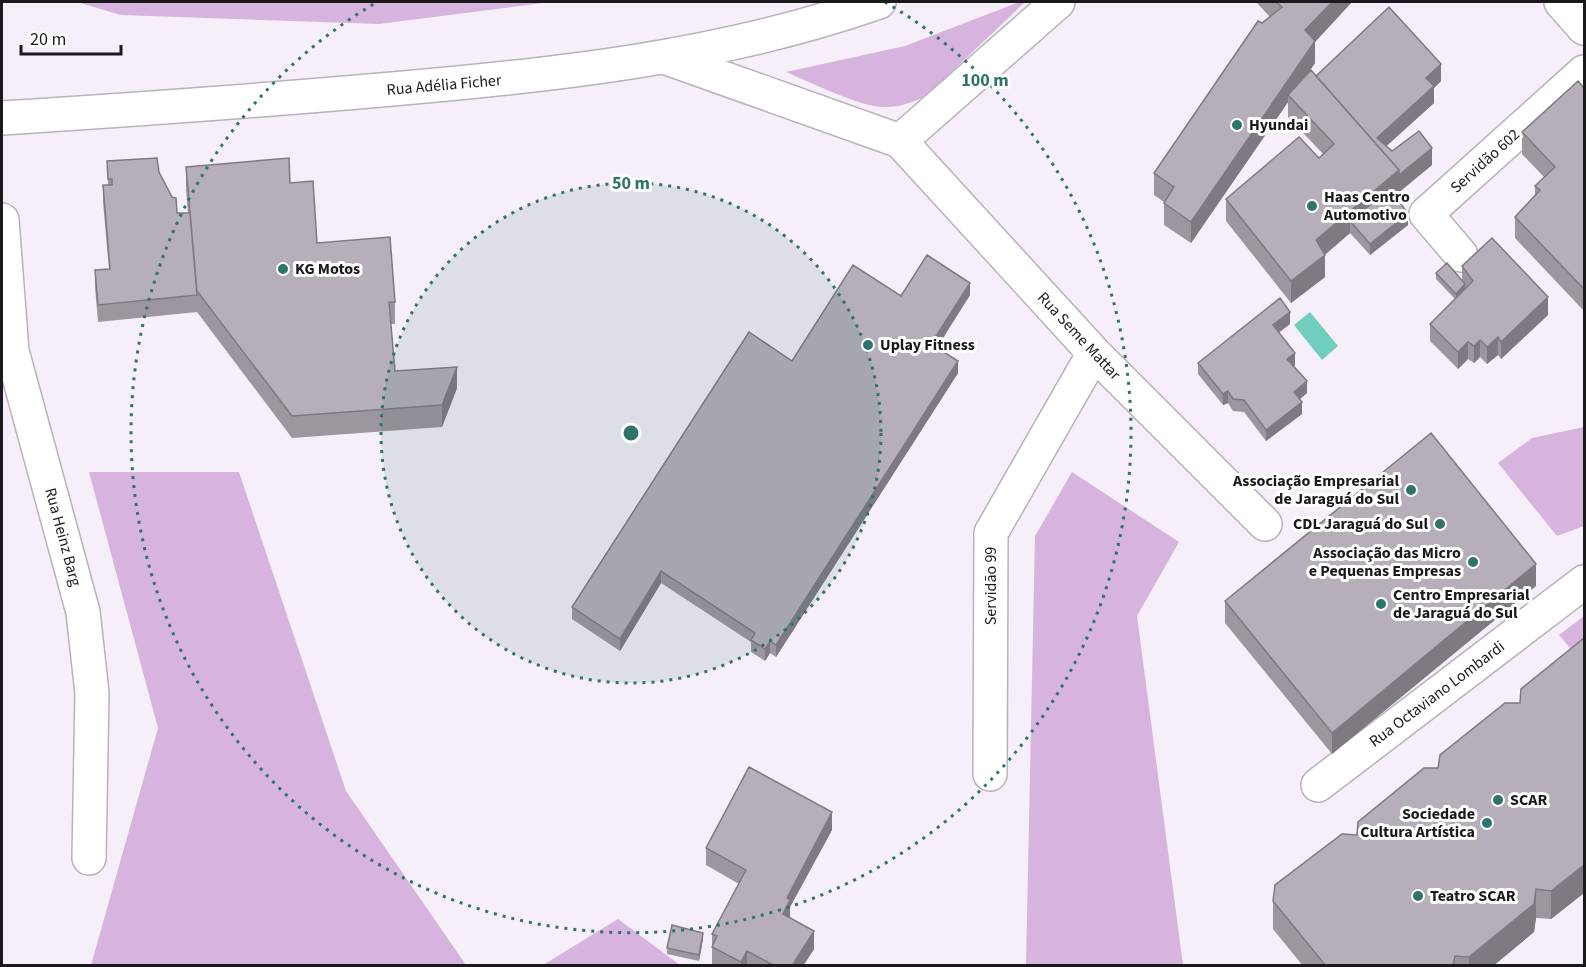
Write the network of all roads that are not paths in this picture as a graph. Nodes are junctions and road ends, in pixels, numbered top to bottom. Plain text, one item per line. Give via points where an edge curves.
1 (879, 2) edge
2 (1058, 2) edge
3 (1561, 2) edge
4 (1584, 28) edge
5 (664, 57) junction
6 (1584, 72) edge
7 (2, 118) edge
8 (900, 141) junction
9 (2, 220) edge
10 (1461, 255) dead end
11 (1094, 353) junction
12 (1265, 524) dead end
13 (1580, 585) edge
14 (990, 774) dead end
15 (1318, 785) dead end
16 (88, 858) dead end

1 - 5 main road, Rua Adélia Ficher via 763,35
2 - 8 main road
3 - 4 main road
5 - 7 main road, Rua Adélia Ficher via 492,81
5 - 8 main road, Rua Seme Mattar
6 - 10 main road, Servidão 602 via 1426,214
8 - 11 main road, Rua Seme Mattar
9 - 16 main road, Rua Heinz Barg via 12,351 83,612 92,693
11 - 12 main road, Rua Seme Mattar
11 - 14 main road, Servidão 99 via 991,533
13 - 15 main road, Rua Octaviano Lombardi

